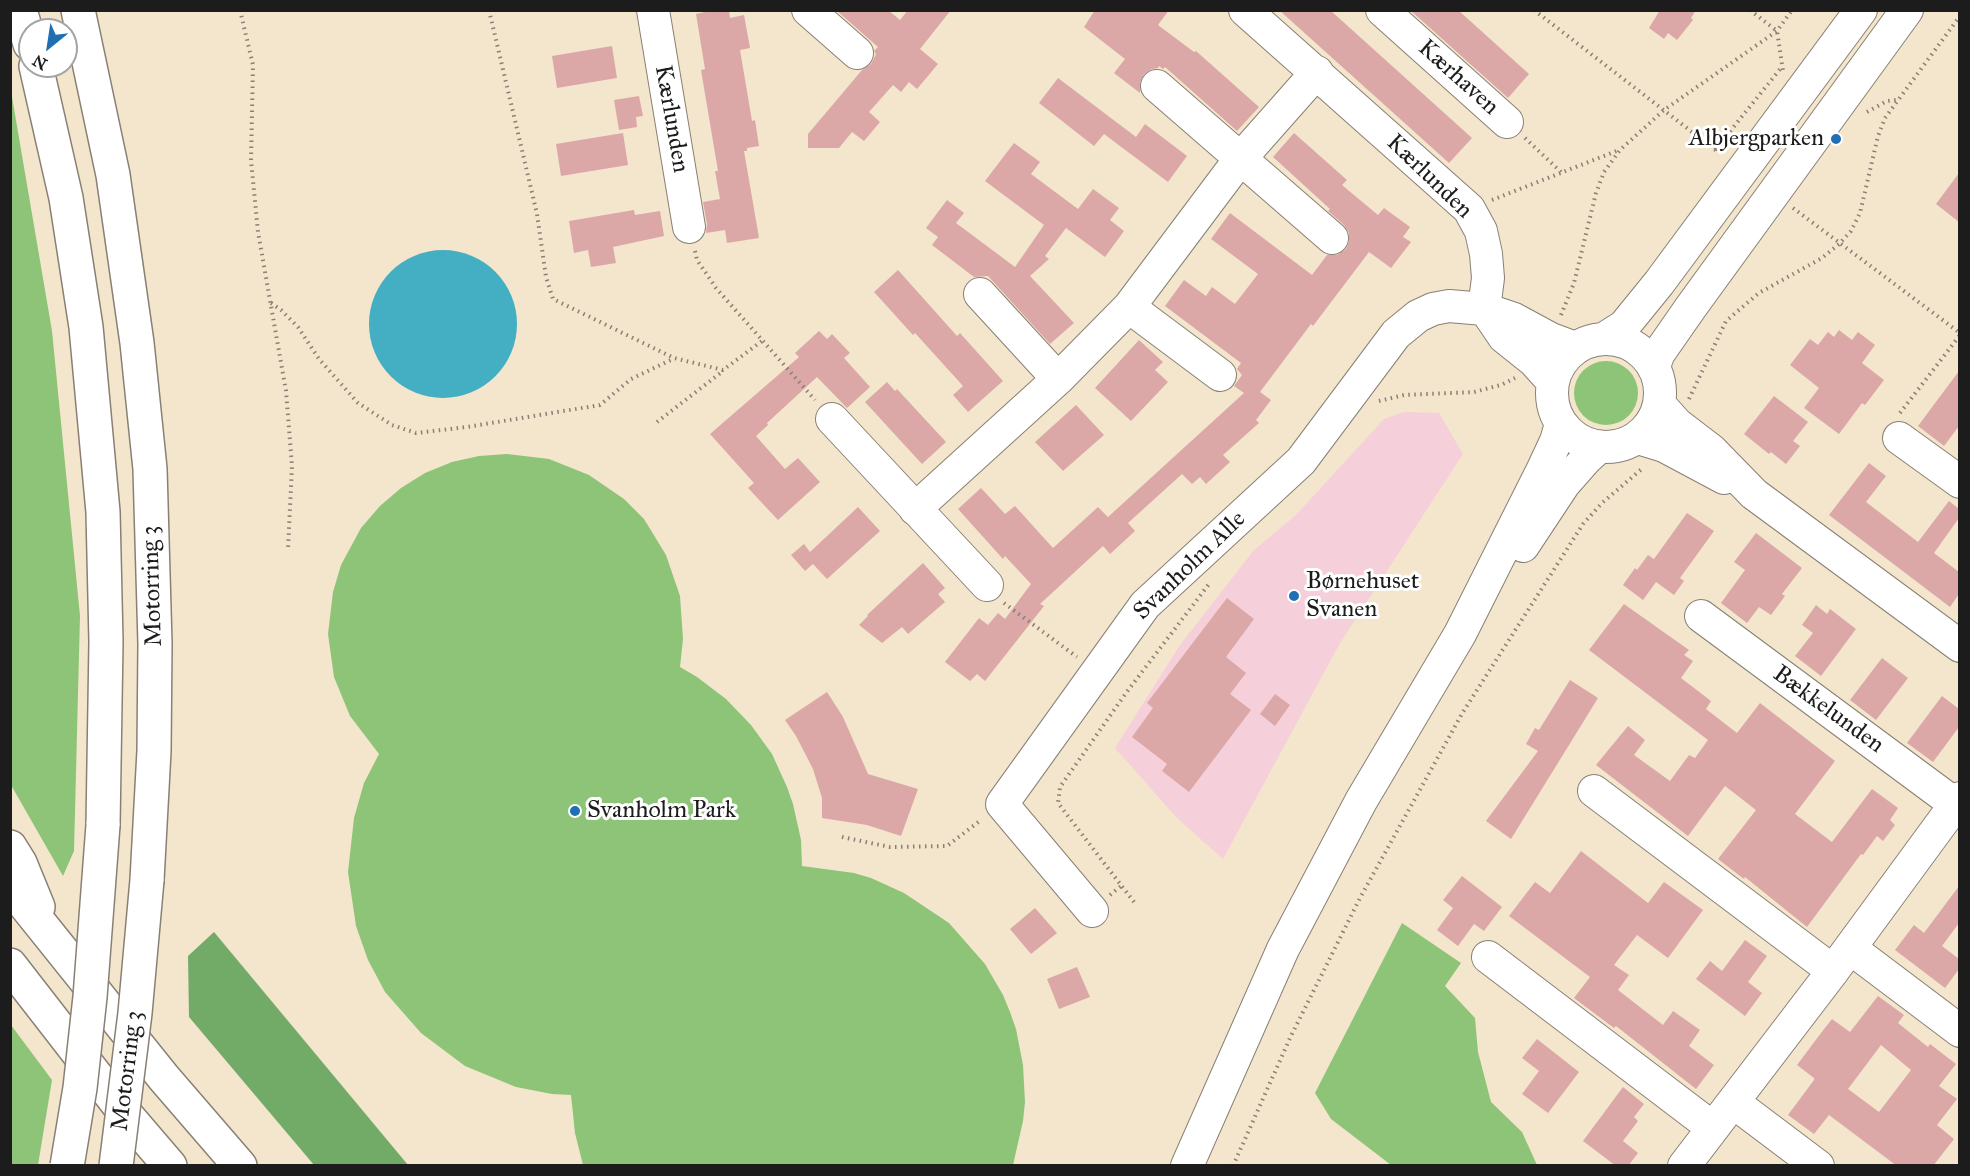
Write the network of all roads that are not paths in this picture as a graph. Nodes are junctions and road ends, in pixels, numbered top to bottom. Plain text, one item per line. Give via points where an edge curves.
1 (78, 10) edge
2 (653, 10) edge
3 (807, 10) edge
4 (1245, 10) edge
5 (1382, 10) edge
6 (1861, 10) edge
7 (1908, 10) edge
8 (857, 53) dead end
9 (1317, 72) junction
10 (39, 78) edge
11 (1157, 86) dead end
12 (1507, 122) road end
13 (1240, 159) junction
14 (689, 227) road end
15 (1332, 238) dead end
16 (980, 294) dead end
17 (1129, 307) junction
18 (1484, 309) junction
19 (1605, 338) junction
20 (1553, 357) junction
21 (1654, 366) junction
22 (1220, 375) dead end
23 (1058, 379) junction
24 (832, 419) road end
25 (1562, 424) junction
26 (1660, 428) junction
27 (1899, 438) road end
28 (1599, 447) junction
29 (1959, 482) edge
30 (915, 509) junction
31 (987, 585) road end
32 (1701, 616) dead end
33 (1460, 634) junction
34 (1959, 646) edge
35 (1594, 791) dead end
36 (1957, 801) edge
37 (10, 847) edge
38 (10, 886) edge
39 (1092, 911) dead end
40 (47, 931) junction
41 (1488, 957) dead end
42 (1841, 959) junction
43 (10, 965) edge
44 (1959, 1030) edge
45 (1733, 1102) junction
46 (1713, 1128) junction
47 (68, 1166) edge
48 (116, 1166) edge
49 (170, 1166) edge
50 (240, 1166) edge
51 (1187, 1166) edge
52 (1684, 1166) edge
53 (1818, 1166) edge

1 - 48 highway, Motorring 3, bridge via 113,175 150,469 154,751 135,1013
2 - 14 street, Kærlunden
3 - 8 street
4 - 9 street, Kærlunden
5 - 12 street, Kærhaven
6 - 19 street via 1659,283 1624,326
7 - 21 street via 1690,307
9 - 13 street
9 - 18 street, Kærlunden via 1469,209 1486,254
10 - 47 highway, bridge via 66,198 86,327 103,512 103,825 89,1008
11 - 13 street
13 - 15 street
13 - 17 street
16 - 23 street
17 - 22 street
17 - 23 street
18 - 20 street via 1504,337
18 - 39 street, Svanholm Alle via 1433,309 1396,334 1301,461 1145,605 1002,804
19 - 20 street
19 - 21 street via 1634,345
20 - 25 street via 1552,396
21 - 26 street via 1660,385
23 - 30 street
24 - 30 street
25 - 28 street via 1578,440
25 - 33 street
26 - 28 street via 1620,446
26 - 34 street
27 - 29 street
28 - 33 street via 1564,484
30 - 31 street
32 - 36 street, Bækkelunden
33 - 51 street via 1361,801 1283,950
35 - 42 street
36 - 42 street, Bækkelunden
37 - 40 highway via 21,863
38 - 40 highway
40 - 50 highway
41 - 46 street
42 - 44 street
42 - 45 street, Bækkelunden
43 - 49 highway
45 - 46 street, Bækkelunden
45 - 53 street
46 - 52 street, Bækkelunden

